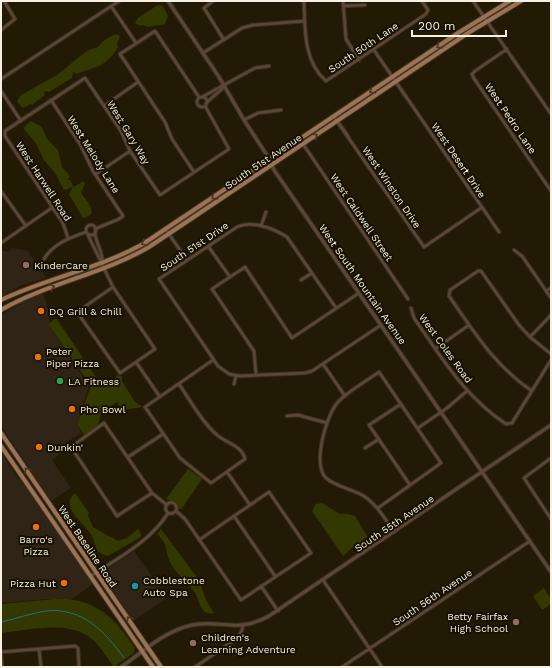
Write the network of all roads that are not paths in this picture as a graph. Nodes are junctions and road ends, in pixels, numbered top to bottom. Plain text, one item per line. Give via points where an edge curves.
1 (4, 1) edge
2 (119, 1) edge
3 (168, 1) edge
4 (213, 1) edge
5 (304, 1) edge
6 (343, 1) edge
7 (422, 1) edge
8 (473, 1) edge
9 (510, 1) edge
10 (520, 1) edge
11 (365, 5) dead end
12 (111, 6) junction
13 (343, 6) junction
14 (484, 17) junction
15 (305, 22) junction
16 (487, 22) junction
17 (1, 30) edge
18 (224, 40) junction
19 (136, 43) junction
20 (507, 49) junction
21 (374, 50) junction
22 (203, 53) junction
23 (359, 60) junction
24 (269, 66) dead end
25 (393, 77) junction
26 (1, 80) edge
27 (138, 82) junction
28 (396, 82) junction
29 (225, 86) junction
30 (1, 91) edge
31 (201, 97) junction
32 (51, 100) junction
33 (206, 105) junction
34 (104, 106) junction
35 (281, 110) dead end
36 (551, 114) edge
37 (334, 117) junction
38 (244, 120) junction
39 (21, 121) junction
40 (337, 121) junction
41 (303, 144) junction
42 (130, 151) junction
43 (270, 160) junction
44 (272, 165) junction
45 (194, 172) junction
46 (96, 174) junction
47 (1, 190) edge
48 (551, 191) edge
49 (53, 207) junction
50 (481, 208) junction
51 (266, 212) dead end
52 (26, 226) junction
53 (261, 226) junction
54 (95, 230) junction
55 (166, 230) junction
56 (86, 232) junction
57 (498, 232) dead end
58 (169, 234) junction
59 (88, 235) junction
60 (68, 238) junction
61 (1, 243) edge
62 (208, 246) junction
63 (514, 250) dead end
64 (44, 259) dead end
65 (186, 260) junction
66 (102, 263) junction
67 (104, 269) junction
68 (312, 273) junction
69 (230, 277) junction
70 (301, 280) dead end
71 (113, 287) junction
72 (551, 288) edge
73 (546, 291) junction
74 (359, 293) junction
75 (551, 298) edge
76 (408, 299) dead end
77 (1, 300) edge
78 (336, 308) junction
79 (411, 308) dead end
80 (1, 310) edge
81 (551, 316) edge
82 (381, 324) junction
83 (469, 325) junction
84 (530, 337) junction
85 (435, 349) junction
86 (551, 354) edge
87 (214, 360) junction
88 (551, 360) edge
89 (136, 362) junction
90 (323, 364) junction
91 (256, 375) junction
92 (236, 376) junction
93 (179, 384) junction
94 (234, 384) dead end
95 (467, 391) junction
96 (532, 391) junction
97 (345, 396) junction
98 (160, 397) junction
99 (401, 404) junction
100 (441, 412) junction
101 (287, 416) dead end
102 (327, 423) junction
103 (551, 425) edge
104 (418, 428) junction
105 (1, 433) edge
106 (163, 434) junction
107 (379, 439) junction
108 (1, 446) edge
109 (365, 448) dead end
110 (128, 458) junction
111 (551, 458) edge
112 (227, 472) junction
113 (483, 472) junction
114 (410, 485) junction
115 (152, 493) junction
116 (167, 505) junction
117 (250, 505) junction
118 (378, 508) junction
119 (176, 511) junction
120 (168, 513) junction
121 (234, 516) junction
122 (551, 519) edge
123 (394, 532) junction
124 (199, 540) junction
125 (530, 541) junction
126 (96, 572) junction
127 (551, 572) edge
128 (91, 576) junction
129 (275, 576) junction
130 (323, 580) junction
131 (261, 586) junction
132 (278, 611) junction
133 (242, 626) junction
134 (148, 648) junction
135 (370, 648) junction
136 (39, 649) junction
137 (1, 652) edge
138 (142, 652) junction
139 (2, 667) edge
140 (41, 667) edge
141 (79, 667) edge
142 (121, 667) edge
143 (153, 667) edge
144 (161, 667) edge
145 (195, 667) edge
146 (342, 667) edge
147 (382, 667) edge

1 - 17 street via 15,19
2 - 12 street
3 - 22 street, West South Mountain Avenue
4 - 18 street via 204,8
5 - 15 street
6 - 13 street
7 - 21 street, South 50th Lane via 428,12
8 - 14 street
9 - 14 main road, South 51st Avenue
10 - 16 main road, South 51st Avenue
11 - 13 street
12 - 19 street
12 - 26 street
13 - 23 street via 346,39
14 - 16 street
14 -> 25 main road, South 51st Avenue
15 - 18 street via 253,25 242,28
15 - 23 street, South 50th Lane via 308,54 326,81
16 - 20 street
16 - 28 main road, South 51st Avenue
18 - 22 street
19 - 27 street via 120,54
19 - 31 street via 155,31
20 - 36 street
20 - 48 street, West Pedro Lane via 472,74
21 - 23 street, South 50th Lane
21 - 25 street, West Desert Drive
22 - 29 street, West South Mountain Avenue
24 - 29 street via 255,68
25 - 28 street, West Desert Drive
25 -> 37 main road, South 51st Avenue
27 - 34 street
27 - 45 street
28 - 40 main road, South 51st Avenue
28 - 50 street, West Desert Drive
29 - 31 street
29 - 33 street
29 - 38 street, West South Mountain Avenue
30 - 39 street
31 - 33 street via 206,100
31 - 33 street via 197,101 198,105
32 - 34 street, West Gary Way via 85,78
32 - 39 street
32 - 46 street, West Melody Lane
33 - 45 street via 229,150
34 - 42 street, West Gary Way via 121,130
35 - 38 street via 258,113
37 - 40 street, West Winston Drive
37 - 43 main road, South 51st Avenue
38 - 43 street, West South Mountain Avenue
39 - 49 street, West Harwell Road via 4,133
41 -> 40 main road, South 51st Avenue
40 - 50 street, West Winston Drive via 424,246
41 - 44 main road, South 51st Avenue
41 - 76 street, West Caldwell Street
42 - 45 street, West Gary Way via 160,195
42 - 46 street
43 - 44 street, West South Mountain Avenue
43 -> 55 main road, South 51st Avenue
44 - 58 main road, South 51st Avenue
44 - 74 street, West South Mountain Avenue
46 - 54 street, West Melody Lane via 123,216
47 - 52 street
49 - 52 street
49 - 60 street, West Harwell Road via 63,223
50 - 57 street, West Desert Drive
51 - 53 street
52 - 61 street
53 - 62 street, South 51st Drive via 242,224
53 - 68 street, South 51st Drive via 286,237
54 - 56 street via 89,225
54 - 59 street via 92,235
54 - 66 street via 103,257
55 - 58 street
55 -> 66 main road, South 51st Avenue via 136,248
56 - 59 street
56 - 60 street
58 - 65 street
58 - 67 main road, South 51st Avenue via 133,256
59 - 66 street
60 - 64 street via 49,251
62 - 65 street, South 51st Drive
62 - 69 street
63 - 73 street via 522,256
65 - 87 street, South 51st Drive via 159,279
66 - 67 street
66 - 77 main road, South 51st Avenue
67 - 71 street
80 -> 67 main road, South 51st Avenue via 38,292
68 - 70 street
68 - 78 street, South 51st Drive
69 - 78 street via 245,268 292,338
69 - 91 street via 212,289 254,352
71 - 89 street via 155,349
71 - 89 street via 78,312 120,373
72 - 73 street
73 - 75 street
74 - 78 street
74 - 82 street, West South Mountain Avenue
79 - 85 street, West Coles Road via 414,318
81 - 84 street
82 - 90 street
82 - 100 street, West South Mountain Avenue
83 - 84 street via 449,293 481,271
83 - 85 street
83 - 96 street via 498,364
84 - 86 street
85 - 95 street, West Coles Road
87 - 92 street via 218,366
87 - 93 street
88 - 96 street
89 - 98 street
90 - 91 street via 306,373
90 - 97 street
91 - 92 street
92 - 94 street
93 - 98 street
93 - 112 street via 216,435 238,448 244,455 245,459
95 - 96 street, West Coles Road via 493,414 509,424
95 - 100 street
97 - 99 street via 379,372
97 - 102 street via 334,407
98 - 106 street via 145,407
99 - 104 street
99 - 107 street via 369,425
100 - 104 street
100 - 113 street, West South Mountain Avenue
101 - 102 street via 298,415
102 - 118 street via 320,452 322,473 327,479 363,496
103 - 113 street, South 55th Avenue
104 - 114 street via 441,463
126 -> 105 main road, West Baseline Road
106 - 110 street
106 - 112 street via 180,458 211,483
107 - 109 street
107 - 114 street
108 - 128 main road, West Baseline Road
110 - 115 street
110 - 115 street via 104,422 71,447 117,516
111 - 122 street via 524,478
112 - 117 street
113 - 123 street, South 55th Avenue
113 - 125 street, West South Mountain Avenue
114 - 118 street
115 - 116 street
116 - 119 street via 174,504
116 - 120 street
117 - 121 street
117 - 129 street via 269,492 311,553
118 - 123 street
119 - 120 street via 173,514
119 - 124 street via 182,515
120 - 126 street via 162,523 143,541
121 - 124 street
121 - 129 street
123 - 130 street, South 55th Avenue
124 - 131 street via 241,600
125 - 127 street, West South Mountain Avenue
125 - 135 street, South 56th Avenue
126 - 128 street
134 -> 126 main road, West Baseline Road
128 - 138 main road, West Baseline Road
129 - 131 street
130 - 132 street, South 55th Avenue
130 - 135 street
131 - 132 street
132 - 133 street, South 55th Avenue via 260,621
133 - 134 street, South 55th Avenue via 193,625 176,630
133 - 145 street via 236,640
134 - 138 street, South 55th Avenue
134 - 144 main road, West Baseline Road
135 - 146 street, South 56th Avenue
135 - 147 street
136 - 137 street
136 - 140 street
136 - 141 street via 77,646
137 - 139 street
138 - 142 street, South 55th Avenue
138 - 143 main road, West Baseline Road

